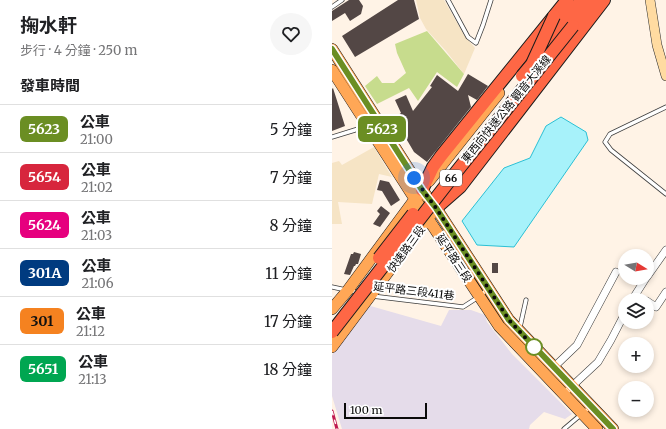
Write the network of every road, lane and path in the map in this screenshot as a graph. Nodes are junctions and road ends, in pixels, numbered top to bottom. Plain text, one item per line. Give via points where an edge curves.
1 (342, 0) edge
2 (448, 0) edge
3 (491, 0) edge
4 (567, 0) edge
5 (573, 0) edge
6 (581, 0) edge
7 (592, 0) edge
8 (596, 0) edge
9 (600, 0) edge
10 (604, 0) edge
11 (650, 0) edge
12 (332, 7) edge
13 (554, 16) junction
14 (572, 26) junction
15 (332, 49) edge
16 (532, 64) junction
17 (332, 70) edge
18 (666, 76) edge
19 (666, 107) edge
20 (371, 122) junction
21 (332, 137) edge
22 (666, 194) edge
23 (418, 195) junction
24 (436, 208) junction
25 (428, 218) junction
26 (379, 248) junction
27 (666, 250) edge
28 (395, 264) junction
29 (654, 266) edge
30 (616, 272) dead end
31 (332, 287) edge
32 (348, 290) junction
33 (484, 292) junction
34 (666, 292) edge
35 (371, 296) junction
36 (526, 300) dead end
37 (654, 306) edge
38 (332, 308) edge
39 (332, 320) edge
40 (618, 326) edge
41 (332, 332) edge
42 (516, 336) junction
43 (332, 347) edge
44 (554, 367) junction
45 (569, 390) junction
46 (587, 410) junction
47 (564, 429) edge
48 (597, 429) edge
49 (613, 429) edge

1 - 12 lane
2 - 3 lane via 468,36 476,43
4 - 13 highway
5 - 23 main road, 快速路三段 / 66
6 - 16 highway, 東西向快速公路 觀音大溪線 / 66, bridge
7 - 14 highway, 東西向快速公路 觀音大溪線 / 66
8 - 14 highway
9 - 24 main road, 快速路三段 / 66
10 - 24 highway via 460,187
11 - 18 street via 657,45
13 - 16 highway, bridge
13 - 23 highway, bridge via 455,138 433,167
14 - 41 highway, 東西向快速公路 觀音大溪線 / 66, bridge
15 - 20 main road, 延平路三段
16 - 39 highway, 東西向快速公路 觀音大溪線 / 66, bridge
17 - 20 main road, 延平路三段
19 - 22 lane via 610,134 605,142 611,150
20 - 21 lane
20 - 23 main road, 延平路三段
23 - 24 main road, 延平路三段
23 - 25 main road, 延平路三段
23 - 26 main road, 快速路三段 / 66
24 - 25 main road, 快速路三段 / 66
24 - 33 main road, 延平路三段
25 - 28 main road, 快速路三段 / 66
25 - 33 main road, 延平路三段
26 - 28 street
26 - 32 main road, 快速路三段 / 66
27 - 29 street
28 - 35 main road, 快速路三段 / 66
30 - 44 street via 577,345
31 - 32 lane, 延平路三段411巷
32 - 35 lane, 延平路三段411巷
32 - 38 main road, 快速路三段 / 66
33 - 35 lane, 延平路三段411巷 via 463,307
33 - 42 main road, 延平路三段 via 499,326
34 - 37 street via 656,307
35 - 43 main road, 快速路三段 / 66
36 - 42 lane
40 - 45 street via 598,362
42 - 44 main road, 延平路三段
42 - 45 main road, 延平路三段
44 - 45 main road, 延平路三段
45 - 46 main road, 延平路三段
46 - 47 lane
46 - 48 main road, 延平路三段
46 - 49 main road, 延平路三段

